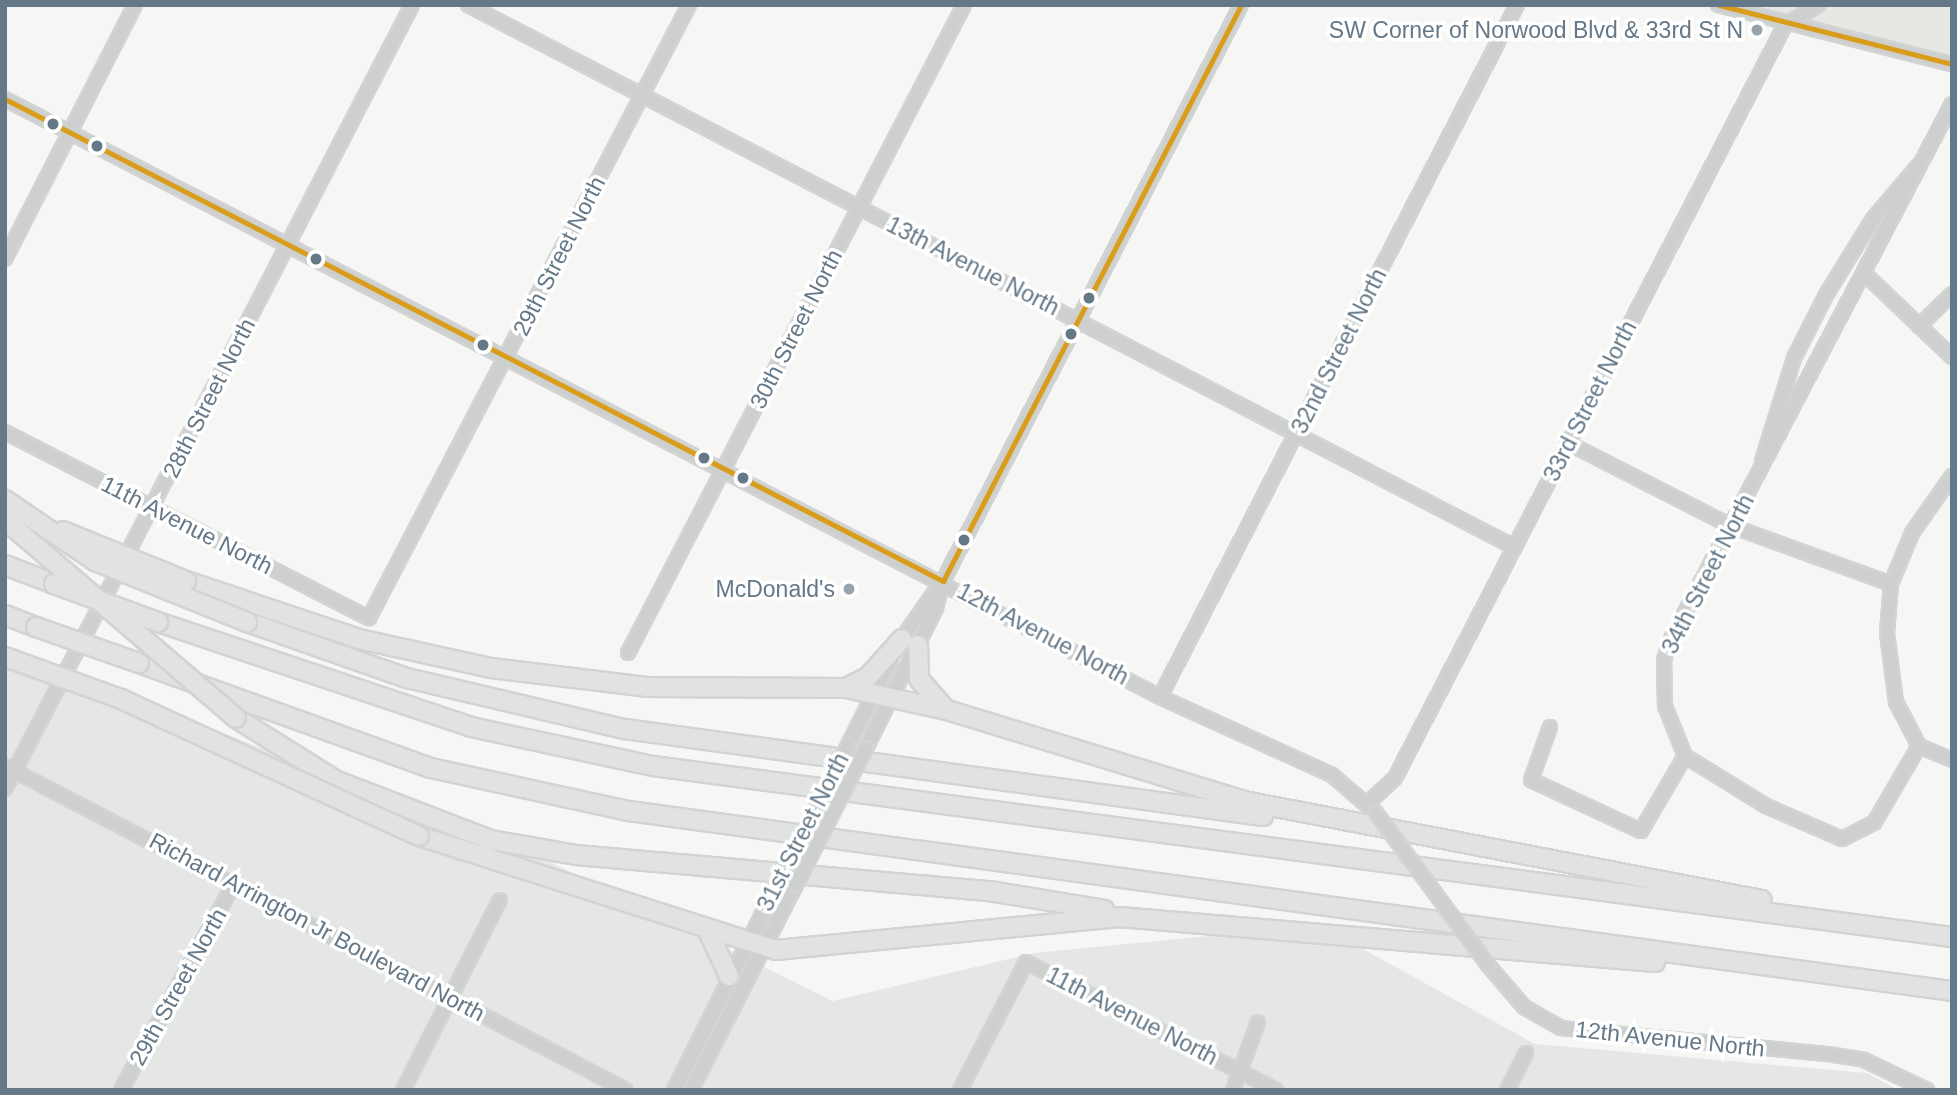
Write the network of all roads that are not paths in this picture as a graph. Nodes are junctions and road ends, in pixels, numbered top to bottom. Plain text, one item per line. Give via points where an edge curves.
1 (135, 5) edge
2 (412, 5) edge
3 (468, 5) edge
4 (689, 5) edge
5 (964, 5) edge
6 (1241, 5) edge
7 (1517, 5) edge
8 (1718, 5) edge
9 (1818, 5) edge
10 (1785, 25) junction
11 (1952, 64) edge
12 (642, 95) junction
13 (5, 99) edge
14 (1952, 104) edge
15 (70, 132) junction
16 (1922, 162) junction
17 (859, 208) junction
18 (288, 244) junction
19 (5, 259) edge
20 (1866, 275) junction
21 (1952, 293) edge
22 (1078, 321) junction
23 (1919, 326) junction
24 (507, 357) junction
25 (1952, 357) edge
26 (5, 432) edge
27 (1296, 434) junction
28 (1568, 443) junction
29 (724, 468) junction
30 (1760, 472) junction
31 (1952, 476) edge
32 (5, 500) edge
33 (5, 506) edge
34 (152, 508) junction
35 (5, 520) edge
36 (1731, 526) junction
37 (1514, 547) junction
38 (5, 558) edge
39 (13, 568) edge
40 (943, 581) junction
41 (1891, 584) junction
42 (5, 615) edge
43 (369, 618) joint
44 (5, 626) edge
45 (36, 627) junction
46 (910, 642) junction
47 (628, 653) dead end
48 (5, 657) edge
49 (846, 688) junction
50 (873, 693) junction
51 (1160, 697) junction
52 (891, 698) junction
53 (947, 710) junction
54 (1550, 727) dead end
55 (1919, 746) junction
56 (1685, 756) junction
57 (1952, 761) edge
58 (10, 769) edge
59 (5, 789) edge
60 (1372, 808) junction
61 (1516, 850) junction
62 (234, 884) junction
63 (500, 900) dead end
64 (1826, 918) junction
65 (1153, 920) junction
66 (707, 929) junction
67 (748, 936) junction
68 (1952, 937) edge
69 (766, 947) junction
70 (1805, 973) junction
71 (729, 976) junction
72 (1952, 991) edge
73 (450, 995) junction
74 (1258, 1022) dead end
75 (1526, 1053) dead end
76 (1243, 1073) junction
77 (1907, 1085) edge
78 (121, 1090) edge
79 (403, 1090) edge
80 (626, 1090) edge
81 (674, 1090) edge
82 (691, 1090) edge
83 (960, 1090) edge
84 (1233, 1090) edge
85 (1276, 1090) edge
86 (1507, 1090) edge
87 (1927, 1090) edge

1 - 15 street
2 - 18 street, 28th Street North
3 - 12 street, 13th Avenue North
4 - 12 street, 29th Street North
5 - 17 street, 30th Street North
6 - 22 street, 31st Street North
7 - 27 street, 32nd Street North
8 - 10 street
9 - 10 street
10 - 11 street
10 - 28 street, 33rd Street North
12 - 17 street, 13th Avenue North
12 - 24 street, 29th Street North
13 - 15 street, 12th Avenue North
14 - 16 street, 34th Street North
15 - 18 street, 12th Avenue North
15 - 19 street
16 - 20 street, 34th Street North
16 - 30 street, 34th Street North via 1872,219 1826,295 1785,382
17 - 22 street, 13th Avenue North
17 - 29 street, 30th Street North
18 - 24 street, 12th Avenue North
18 - 34 street, 28th Street North
20 - 23 street
20 - 30 street, 34th Street North
21 - 23 street
22 - 27 street, 13th Avenue North
22 - 40 street, 31st Street North
23 - 25 street
24 - 29 street, 12th Avenue North
24 - 43 street, 29th Street North
26 - 34 street, 11th Avenue North
27 - 37 street, 13th Avenue North
27 - 51 street, 32nd Street North
28 - 36 street
28 - 37 street, 33rd Street North
29 - 40 street, 12th Avenue North
29 - 47 street, 30th Street North
30 - 36 street, 34th Street North
31 - 41 street via 1912,533
32 - 61 highway, bridge via 95,561 247,621 407,678 625,729
33 - 49 highway, bridge via 252,606 359,639 505,670 702,689
34 - 43 street, 11th Avenue North
34 - 58 street, 28th Street North
35 - 65 highway, bridge via 281,749 398,810 491,841 576,855 1020,894
36 - 41 street
36 - 56 street, 34th Street North via 1664,660 1664,706
37 - 60 street, 33rd Street North via 1395,778
38 - 39 highway
39 - 64 highway, bridge via 471,727 653,766
40 - 46 street, 31st Street North
40 - 51 street, 12th Avenue North
41 - 55 street via 1889,676
42 - 45 highway
44 - 45 highway
45 - 70 highway, bridge via 431,768 629,811
46 - 49 highway via 868,677
46 - 50 street, 31st Street North
46 - 52 street, 31st Street North
46 - 53 highway via 919,680
48 - 66 highway, bridge via 121,699 419,836
49 - 50 highway
50 - 52 highway
50 - 67 street, 31st Street North, bridge
51 - 60 street, 12th Avenue North via 1332,775
52 - 53 highway
52 - 69 street, 31st Street North, bridge
53 - 61 highway via 1244,801
54 - 56 street via 1531,780 1641,831
55 - 56 street via 1874,823 1842,839 1766,806
55 - 57 street
58 - 59 street, 28th Street North
58 - 62 street, Richard Arrington Jr Boulevard North
60 - 77 street, 12th Avenue North, bridge via 1524,1007 1561,1028 1834,1055
61 - 64 highway
62 - 73 street, Richard Arrington Jr Boulevard North
62 - 78 street, 29th Street North
63 - 73 street
64 - 68 highway
65 - 69 highway via 1084,917
65 - 70 highway
66 - 67 highway
66 - 71 highway
67 - 69 highway
67 - 71 street, 31st Street North
69 - 82 street, 31st Street North
70 - 72 highway
71 - 81 street, 31st Street North
73 - 79 street
73 - 80 street, Richard Arrington Jr Boulevard North
74 - 76 street
75 - 86 street
76 - 83 street, 11th Avenue North via 1026,962
76 - 84 street
76 - 85 street, 11th Avenue North
77 - 87 street, 12th Avenue North

